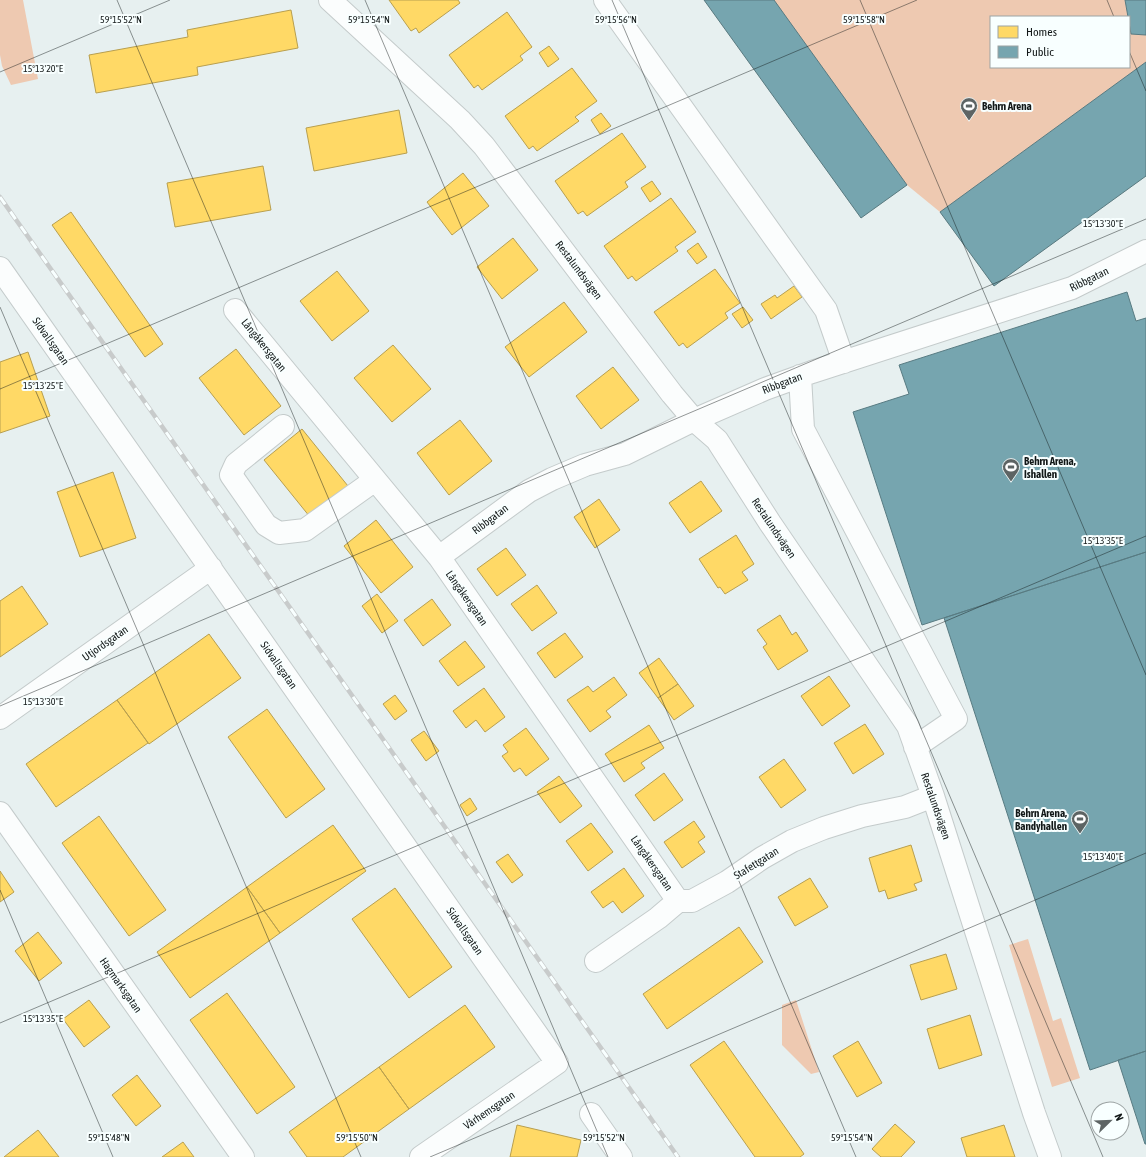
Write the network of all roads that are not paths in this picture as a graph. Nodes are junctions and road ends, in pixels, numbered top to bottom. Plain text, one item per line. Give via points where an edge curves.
1 (330, 0) edge
2 (605, 0) edge
3 (1146, 251) edge
4 (0, 268) edge
5 (235, 310) dead end
6 (844, 362) junction
7 (800, 376) junction
8 (694, 420) junction
9 (283, 426) dead end
10 (375, 480) junction
11 (439, 557) junction
12 (211, 568) junction
13 (0, 718) edge
14 (915, 747) junction
15 (933, 796) junction
16 (0, 813) edge
17 (678, 901) junction
18 (596, 961) dead end
19 (557, 1063) joint
20 (591, 1114) dead end
21 (243, 1157) edge
22 (421, 1157) edge
23 (621, 1157) edge
24 (1050, 1157) edge

1 - 8 street, Restalundsvägen via 460,120 484,146
2 - 6 street via 826,310
3 - 6 street, Ribbgatan via 1072,288
4 - 12 street, Sidvallsgatan
5 - 10 street, Långåkersgatan
6 - 7 street, Ribbgatan
7 - 8 street, Ribbgatan
7 - 14 street via 803,429 956,720
8 - 11 street, Ribbgatan via 625,454 585,465 529,491
8 - 14 street, Restalundsvägen via 717,440 908,726
9 - 10 street via 236,464 231,475 266,525 279,533 305,530
10 - 11 street, Långåkersgatan
11 - 17 street, Långåkersgatan
12 - 13 street, Utjordsgatan
12 - 19 street, Sidvallsgatan
14 - 15 street, Restalundsvägen
15 - 17 street, Stafettgatan via 905,807 862,816 824,828 792,841 692,901
15 - 24 street, Restalundsvägen
16 - 21 street, Hagmarksgatan
17 - 18 street
19 - 22 street, Vårhemsgatan
20 - 23 street

